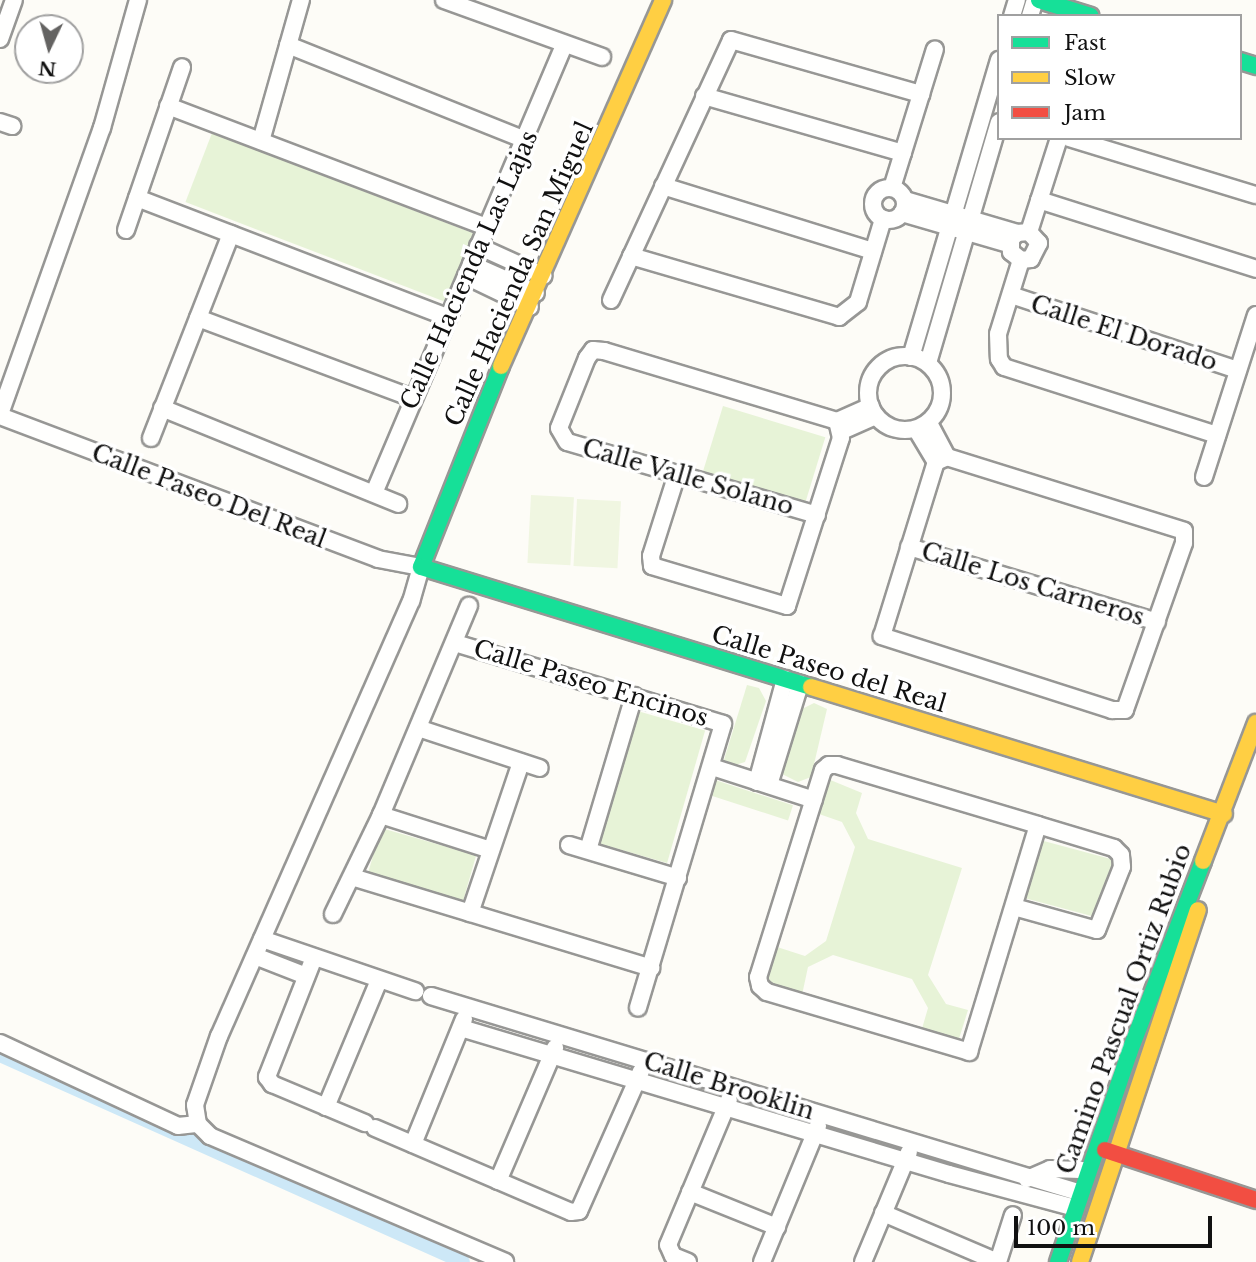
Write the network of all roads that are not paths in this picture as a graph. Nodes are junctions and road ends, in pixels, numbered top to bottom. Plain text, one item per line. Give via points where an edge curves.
1 (14, 0) edge
2 (138, 0) edge
3 (301, 0) edge
4 (444, 0) edge
5 (663, 0) edge
6 (1037, 0) edge
7 (1084, 14) edge
8 (2, 30) edge
9 (288, 44) junction
10 (564, 46) junction
11 (934, 49) dead end
12 (602, 57) dead end
13 (181, 67) dead end
14 (997, 67) edge
15 (921, 94) junction
16 (705, 96) junction
17 (168, 106) junction
18 (997, 129) edge
19 (526, 140) junction
20 (1058, 140) edge
21 (1076, 140) edge
22 (261, 141) junction
23 (903, 153) junction
24 (663, 186) junction
25 (892, 188) junction
26 (1256, 195) edge
27 (137, 198) junction
28 (1039, 200) junction
29 (903, 207) junction
30 (883, 219) junction
31 (951, 220) junction
32 (968, 225) junction
33 (486, 227) junction
34 (126, 230) dead end
35 (231, 234) junction
36 (1018, 236) junction
37 (478, 246) junction
38 (873, 251) junction
39 (631, 256) junction
40 (1021, 260) junction
41 (1256, 269) edge
42 (468, 270) junction
43 (544, 276) junction
44 (1011, 295) junction
45 (611, 299) dead end
46 (533, 300) junction
47 (1256, 315) edge
48 (447, 317) junction
49 (198, 318) junction
50 (911, 356) junction
51 (928, 363) junction
52 (1238, 370) junction
53 (412, 398) junction
54 (162, 408) junction
55 (873, 411) junction
56 (0, 415) edge
57 (839, 426) junction
58 (922, 426) junction
59 (1217, 435) junction
60 (151, 438) dead end
61 (942, 460) junction
62 (677, 474) junction
63 (1204, 477) dead end
64 (374, 494) junction
65 (398, 504) dead end
66 (817, 515) junction
67 (909, 547) junction
68 (421, 567) junction
69 (469, 606) dead end
70 (1157, 622) junction
71 (455, 643) junction
72 (792, 682) junction
73 (634, 696) junction
74 (1256, 723) edge
75 (418, 728) junction
76 (521, 762) junction
77 (712, 767) junction
78 (540, 768) dead end
79 (763, 784) junction
80 (814, 800) junction
81 (1224, 814) junction
82 (381, 815) junction
83 (1038, 825) junction
84 (569, 845) dead end
85 (491, 850) junction
86 (588, 850) junction
87 (352, 877) junction
88 (678, 878) junction
89 (1014, 907) junction
90 (470, 913) junction
91 (333, 914) dead end
92 (262, 939) junction
93 (255, 956) junction
94 (313, 960) junction
95 (651, 968) junction
96 (306, 976) junction
97 (379, 980) junction
98 (415, 991) dead end
99 (431, 996) dead end
100 (469, 1007) junction
101 (638, 1008) dead end
102 (461, 1028) junction
103 (560, 1034) junction
104 (0, 1043) edge
105 (552, 1055) junction
106 (645, 1060) junction
107 (637, 1081) junction
108 (732, 1087) junction
109 (326, 1107) junction
110 (727, 1108) junction
111 (822, 1114) junction
112 (198, 1124) junction
113 (815, 1134) junction
114 (913, 1143) junction
115 (413, 1144) junction
116 (1096, 1147) junction
117 (1117, 1154) junction
118 (905, 1160) junction
119 (1088, 1170) junction
120 (498, 1181) junction
121 (1024, 1184) junction
122 (691, 1192) junction
123 (1078, 1200) junction
124 (1256, 1200) edge
125 (883, 1213) junction
126 (1013, 1214) dead end
127 (777, 1227) junction
128 (505, 1262) edge
129 (688, 1262) edge
130 (762, 1262) edge
131 (863, 1262) edge
132 (998, 1262) edge
133 (1058, 1262) edge
134 (1080, 1262) edge

1 - 8 street
2 - 56 street via 102,128
3 - 9 street
4 - 10 street
5 - 43 street, Calle Hacienda San Miguel
6 - 7 street
9 - 19 street
9 - 22 street
10 - 12 street
10 - 19 street, Calle Hacienda Las Lajas
11 - 15 street
13 - 17 street
14 - 31 street
15 - 16 street via 731,40
15 - 23 street
16 - 23 street
16 - 24 street
17 - 22 street
17 - 27 street
18 - 32 street
19 - 33 street, Calle Hacienda Las Lajas
20 - 28 street
21 - 26 street
22 - 33 street
23 - 25 street
24 - 38 street
24 - 39 street
25 - 29 street
25 - 30 street via 874,196 875,212
27 - 34 street
27 - 35 street
28 - 36 street
28 - 41 street
29 - 30 street
29 - 31 street
30 - 38 street
31 - 32 street
31 - 50 street
32 - 36 street
32 - 51 street
33 - 37 street, Calle Hacienda Las Lajas
35 - 48 street
35 - 49 street
36 - 40 street via 1011,252
36 - 40 street via 1039,248 1031,259
37 - 42 street, Calle Hacienda Las Lajas
37 - 43 street
38 - 39 street via 858,302 839,317
39 - 45 street
40 - 44 street
42 - 46 street
42 - 48 street, Calle Hacienda Las Lajas
43 - 46 street, Calle Hacienda San Miguel
44 - 52 street, Calle El Dorado
44 - 59 street via 998,334 999,359 1014,371
46 - 68 street, Calle Hacienda San Miguel via 484,405
47 - 52 street
48 - 53 street, Calle Hacienda Las Lajas
49 - 53 street
49 - 54 street
50 - 51 street
50 - 55 street via 892,358 874,372 868,394
51 - 58 street via 943,393
52 - 59 street
53 - 64 street, Calle Hacienda Las Lajas
54 - 60 street
54 - 64 street
55 - 57 street
55 - 58 street via 894,428
56 - 68 street, Calle Paseo Del Real via 378,559
57 - 62 street, Calle Valle Solano via 593,351 560,436
57 - 66 street
58 - 61 street
59 - 63 street
61 - 67 street
61 - 70 street via 1184,531
62 - 66 street, Calle Valle Solano
62 - 66 street via 651,556 652,566 787,606
64 - 65 street
67 - 70 street, Calle Los Carneros
67 - 70 street via 882,636 1112,710 1125,710
68 - 72 street, Calle Paseo del Real
68 - 92 street via 411,601
69 - 71 street, Calle Paseo Encinos
71 - 73 street, Calle Paseo Encinos
71 - 75 street, Calle Paseo Encinos
72 - 79 street
72 - 81 street, Calle Paseo del Real
73 - 77 street, Calle Paseo Encinos via 723,724
73 - 86 street
74 - 81 street, Camino Pascual Ortiz Rubio
75 - 76 street
75 - 82 street, Calle Paseo Encinos
76 - 78 street
76 - 85 street
77 - 79 street, Calle Paseo Encinos
77 - 88 street, Calle Paseo Encinos
79 - 80 street, Calle Paseo Encinos
80 - 83 street via 823,770 837,765
80 - 89 street via 758,977 767,992 969,1052
81 - 116 street, Camino Pascual Ortiz Rubio via 1216,823
81 - 117 street, Camino Pascual Ortiz Rubio via 1226,823
82 - 85 street
82 - 87 street, Calle Paseo Encinos
83 - 89 street
83 - 89 street via 1114,848 1122,867 1097,930
84 - 86 street
85 - 90 street
86 - 88 street
87 - 90 street
87 - 91 street, Calle Paseo Encinos
88 - 95 street, Calle Paseo Encinos
90 - 95 street
92 - 93 street
92 - 94 street
93 - 96 street
93 - 112 street via 197,1094
94 - 96 street
94 - 97 street
95 - 101 street, Calle Paseo Encinos
96 - 109 street via 267,1077 272,1084
97 - 98 street
97 - 109 street
99 - 100 street, Calle Brooklin
100 - 102 street
100 - 103 street, Calle Brooklin
102 - 105 street, Calle Brooklin
102 - 115 street
103 - 105 street
103 - 106 street, Calle Brooklin
104 - 112 street via 178,1126
105 - 107 street, Calle Brooklin
105 - 120 street
106 - 107 street
106 - 108 street, Calle Brooklin
107 - 110 street, Calle Brooklin
107 - 120 street via 579,1211
108 - 110 street
108 - 111 street, Calle Brooklin
109 - 115 street
110 - 113 street, Calle Brooklin
110 - 122 street
111 - 113 street
111 - 114 street, Calle Brooklin
112 - 128 street via 210,1136
113 - 118 street, Calle Brooklin
113 - 127 street
114 - 118 street
114 - 121 street, Calle Brooklin
115 - 120 street
116 - 117 street
116 - 119 street, Camino Pascual Ortiz Rubio
117 - 124 street
117 - 134 street, Camino Pascual Ortiz Rubio
118 - 121 street, Calle Brooklin via 1006,1191
118 - 125 street
119 - 121 street, Calle Brooklin via 1050,1169
119 - 123 street, Camino Pascual Ortiz Rubio
121 - 123 street, Calle Brooklin
122 - 127 street
122 - 129 street via 668,1245 673,1255
123 - 133 street, Camino Pascual Ortiz Rubio
125 - 131 street
125 - 132 street
126 - 132 street
127 - 130 street

